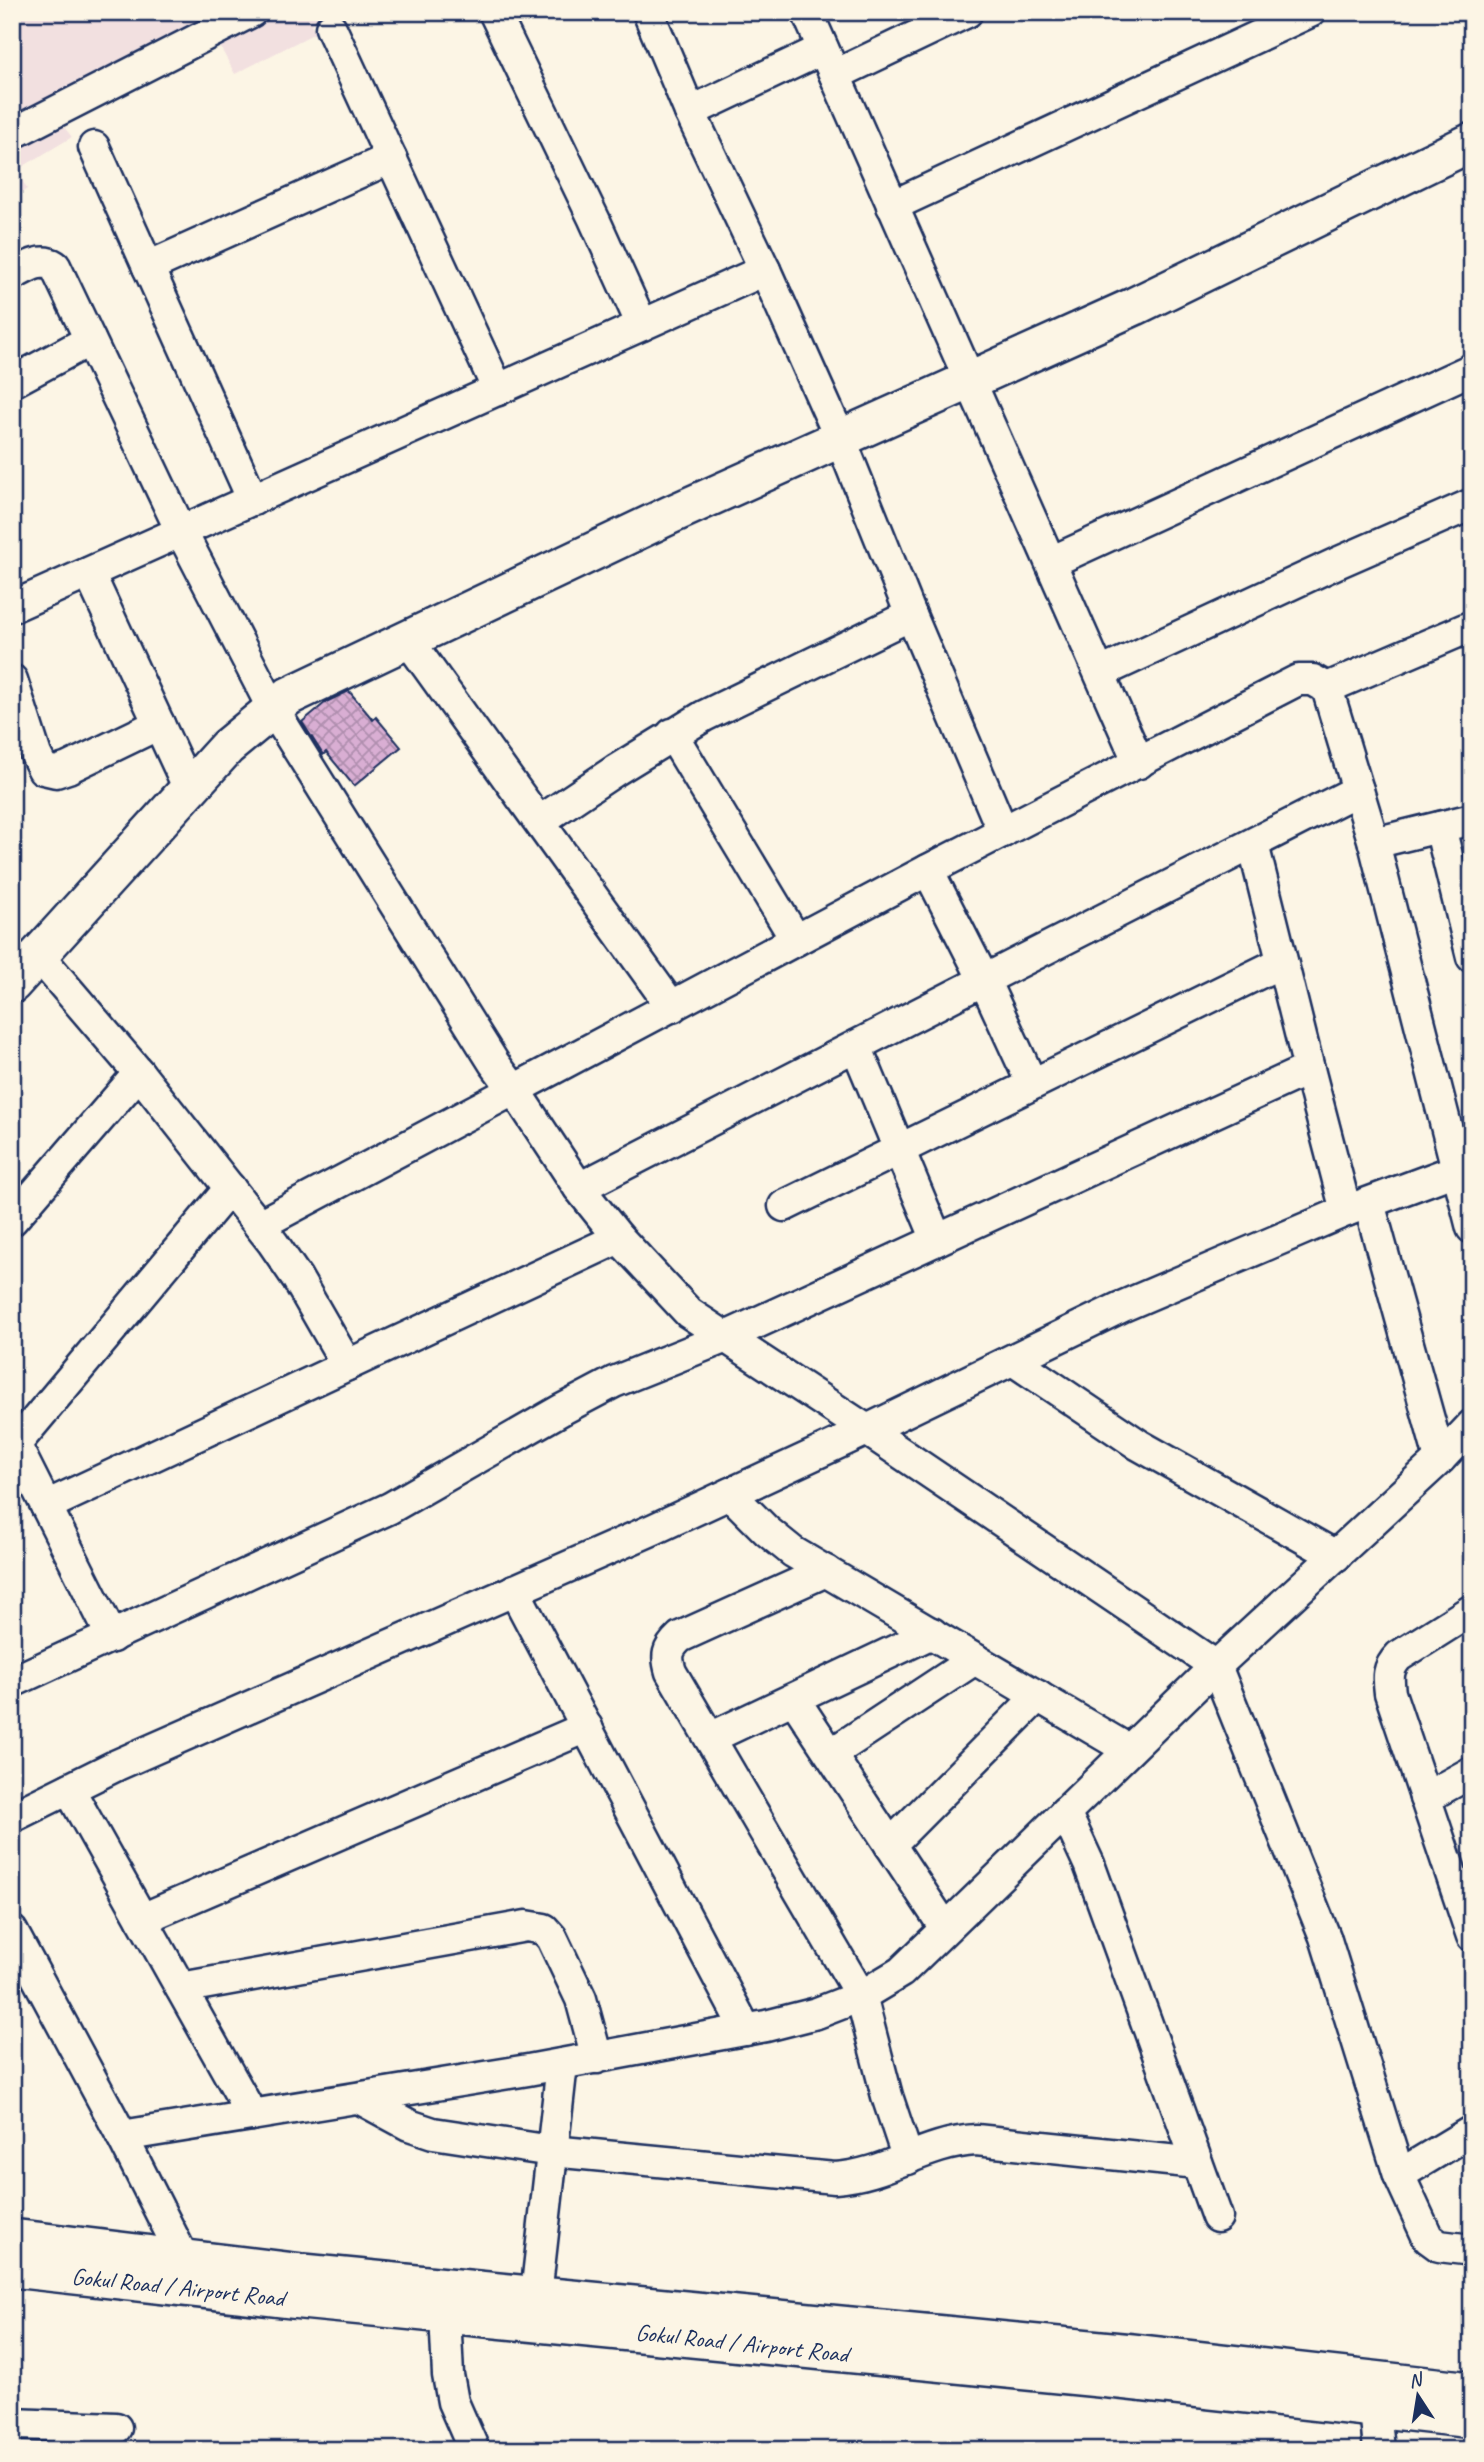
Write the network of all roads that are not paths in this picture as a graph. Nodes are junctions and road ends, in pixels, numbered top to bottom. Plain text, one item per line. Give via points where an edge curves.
1 (251, 12) edge
2 (494, 12) edge
3 (648, 12) edge
4 (807, 12) edge
5 (967, 12) edge
6 (1310, 12) edge
7 (331, 28) dead end
8 (829, 62) junction
9 (691, 112) junction
10 (12, 134) edge
11 (1472, 142) edge
12 (94, 148) dead end
13 (391, 158) junction
14 (892, 206) junction
15 (148, 267) junction
16 (765, 270) junction
17 (12, 275) edge
18 (642, 325) junction
19 (90, 340) junction
20 (1472, 369) edge
21 (969, 380) junction
22 (12, 382) edge
23 (498, 390) junction
24 (841, 438) junction
25 (253, 500) junction
26 (1472, 504) edge
27 (181, 531) junction
28 (1051, 562) junction
29 (89, 573) junction
30 (12, 607) edge
31 (911, 615) junction
32 (1472, 626) edge
33 (409, 641) junction
34 (1100, 673) junction
35 (12, 680) edge
36 (1327, 688) junction
37 (273, 709) junction
38 (159, 724) junction
39 (672, 734) junction
40 (24, 760) edge
41 (1139, 763) junction
42 (189, 789) junction
43 (1358, 790) junction
44 (1472, 820) edge
45 (540, 821) junction
46 (1440, 827) junction
47 (1003, 831) junction
48 (1374, 843) junction
49 (1253, 844) junction
50 (928, 870) junction
51 (796, 940) junction
52 (38, 955) junction
53 (1472, 957) edge
54 (1282, 962) junction
55 (984, 981) junction
56 (12, 984) edge
57 (672, 1007) junction
58 (856, 1046) junction
59 (1309, 1069) junction
60 (139, 1073) junction
61 (1032, 1084) junction
62 (515, 1091) junction
63 (899, 1150) junction
64 (1464, 1167) edge
65 (229, 1188) junction
66 (579, 1188) junction
67 (784, 1206) dead end
68 (1358, 1207) junction
69 (12, 1220) edge
70 (259, 1225) junction
71 (1472, 1228) edge
72 (619, 1238) junction
73 (937, 1240) junction
74 (726, 1337) junction
75 (1013, 1360) junction
76 (347, 1365) junction
77 (1472, 1425) edge
78 (867, 1430) junction
79 (14, 1441) edge
80 (1440, 1459) junction
81 (730, 1494) junction
82 (46, 1506) junction
83 (1336, 1556) junction
84 (827, 1571) junction
85 (514, 1590) junction
86 (1472, 1610) edge
87 (932, 1633) junction
88 (112, 1637) junction
89 (975, 1659) junction
90 (1216, 1666) junction
91 (12, 1682) edge
92 (1038, 1696) junction
93 (794, 1699) junction
94 (587, 1727) junction
95 (710, 1738) junction
96 (1129, 1750) junction
97 (831, 1754) junction
98 (1472, 1772) edge
99 (69, 1789) junction
100 (1425, 1798) junction
101 (1065, 1812) junction
102 (12, 1817) edge
103 (890, 1845) junction
104 (142, 1919) junction
105 (945, 1928) junction
106 (12, 1931) edge
107 (1472, 1937) edge
108 (181, 1988) junction
109 (861, 1996) junction
110 (746, 2030) junction
111 (597, 2058) junction
112 (562, 2064) junction
113 (359, 2098) junction
114 (252, 2115) junction
115 (1472, 2131) edge
116 (122, 2136) junction
117 (552, 2151) junction
118 (908, 2159) junction
119 (1197, 2163) junction
120 (1399, 2175) junction
121 (1217, 2217) dead end
122 (14, 2243) edge
123 (1472, 2250) edge
124 (183, 2272) junction
125 (536, 2295) junction
126 (445, 2314) junction
127 (1472, 2391) edge
128 (1373, 2395) junction
129 (1472, 2419) edge
130 (12, 2424) edge
131 (116, 2428) dead end
132 (474, 2450) edge
133 (1379, 2450) edge

1 - 10 street
2 - 18 street
3 - 9 street
4 - 8 street
5 - 8 street
6 - 14 street
7 - 13 street
8 - 9 street
8 - 14 street
9 - 16 street
11 - 21 main road via 1135,306
12 - 15 street
13 - 15 street
13 - 23 street
14 - 21 street
15 - 25 street
16 - 18 street
16 - 24 street
17 - 19 street via 41,262 55,266
18 - 23 street
19 - 22 street
19 - 27 street
20 - 28 street
21 - 24 main road
21 - 28 street
23 - 25 street
24 - 31 street
24 - 33 main road
25 - 27 street
26 - 34 street
27 - 29 street
27 - 37 street
28 - 34 street
29 - 30 street
29 - 38 street
31 - 39 street
31 - 47 street
32 - 36 street
33 - 37 main road via 289,696
33 - 45 street
34 - 41 street
35 - 40 street
36 - 41 street via 1313,680 1298,680
36 - 43 street
37 - 42 main road via 228,747
37 - 62 street
38 - 40 street via 56,772
38 - 42 street
39 - 45 street
39 - 51 street
41 - 47 street
42 - 52 main road
43 - 48 street
43 - 49 street
44 - 46 street
45 - 57 street
46 - 48 street
46 - 53 street
47 - 50 street
48 - 64 street
49 - 54 street
49 - 55 street
50 - 51 street
50 - 55 street
51 - 57 street
52 - 56 main road
52 - 60 street
54 - 59 street
54 - 61 street
55 - 58 street
55 - 61 street
57 - 62 street
58 - 63 street
58 - 66 street
59 - 68 street
59 - 73 street
60 - 65 street
60 - 69 street
61 - 63 street
62 - 66 street
62 - 70 street
63 - 67 street
63 - 73 street
64 - 68 street
64 - 71 street
65 - 70 street
65 - 79 street
66 - 72 street
68 - 75 street via 1121,1307
68 - 80 street
70 - 76 street via 297,1278
72 - 74 street via 689,1313
72 - 76 street
73 - 74 street
74 - 78 street
74 - 88 street via 614,1382 390,1508
75 - 78 street
75 - 83 street via 1139,1445
76 - 82 street
77 - 80 street
78 - 81 street
78 - 90 street
79 - 82 street
80 - 83 street
81 - 84 street via 766,1531
81 - 85 street
82 - 88 street
83 - 90 street
84 - 87 street
84 - 95 street via 680,1637 669,1647 671,1672
85 - 94 street
85 - 99 street
86 - 100 street via 1390,1666 1390,1693
87 - 89 street
87 - 93 street
88 - 91 street
89 - 92 street
89 - 97 street
90 - 96 street
90 - 120 street via 1325,1937
92 - 96 street
92 - 103 street
93 - 95 street
93 - 97 street
94 - 104 street
94 - 110 street
95 - 109 street
96 - 101 street
97 - 103 street
98 - 100 street
99 - 102 street
99 - 104 street
100 - 107 street
101 - 105 street
101 - 119 street via 1089,1864
103 - 105 street
104 - 108 street
105 - 109 street via 901,1972
106 - 116 street
108 - 111 street via 537,1926 552,1938 581,2000
108 - 114 street
109 - 110 street via 817,2013
109 - 118 street
110 - 111 street
111 - 112 street
112 - 113 street
112 - 117 street
113 - 114 street
113 - 117 street via 433,2133
114 - 116 street
115 - 120 street
116 - 124 street
117 - 118 street via 835,2178 855,2177
117 - 125 street
118 - 119 street via 953,2141 976,2140
119 - 121 street
120 - 123 street via 1428,2238 1439,2246
122 - 124 main road, Gokul Road / Airport Road
124 - 125 main road via 303,2273
124 - 126 main road, Gokul Road / Airport Road
125 - 128 main road via 1132,2353
126 - 128 main road, Gokul Road / Airport Road via 1106,2378
126 - 132 street via 453,2402
127 - 128 main road
128 - 129 main road, Gokul Road / Airport Road
128 - 133 street
130 - 131 street

